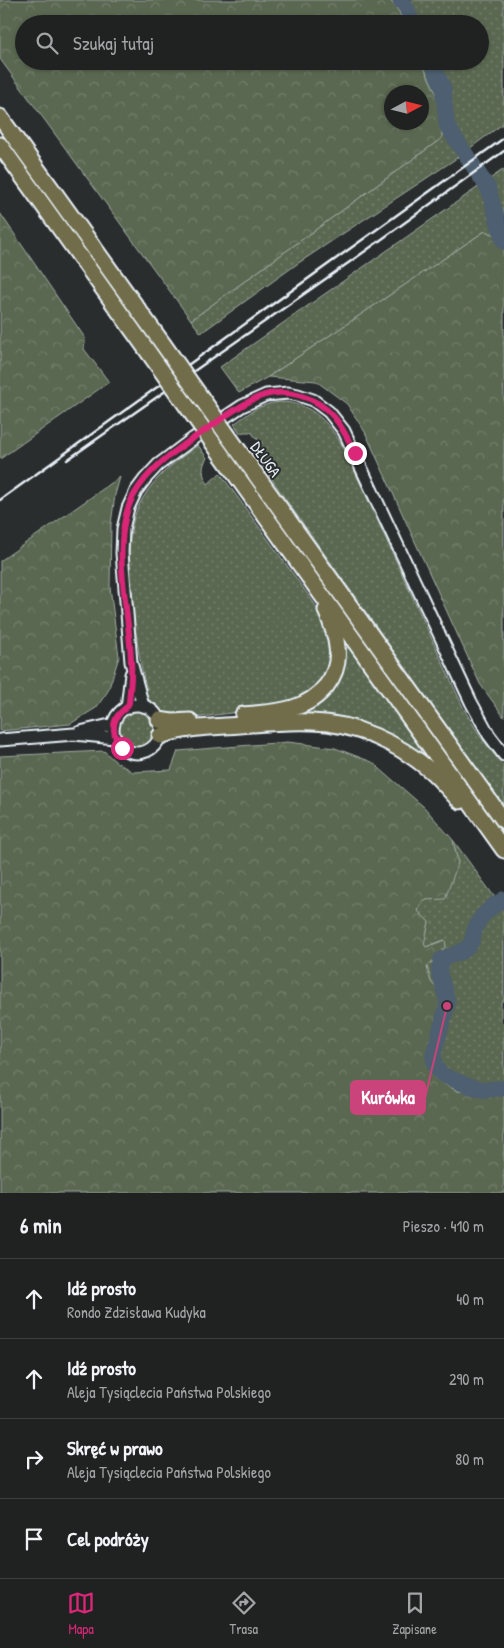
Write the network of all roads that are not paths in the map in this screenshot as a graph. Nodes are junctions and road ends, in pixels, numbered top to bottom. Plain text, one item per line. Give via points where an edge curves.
1 (0, 117) edge
2 (0, 145) edge
3 (318, 590) junction
4 (131, 662) junction
5 (143, 706) junction
6 (127, 708) junction
7 (159, 720) junction
8 (114, 724) junction
9 (74, 734) junction
10 (160, 736) junction
11 (115, 738) junction
12 (0, 740) edge
13 (504, 755) edge
14 (504, 821) edge
15 (488, 828) junction
16 (504, 850) edge

1 - 14 highway, DŁUGA, bridge
2 - 3 highway, DŁUGA, bridge
3 - 7 highway via 334,632 338,653 328,683 314,699 284,710 200,720
3 - 15 highway
4 - 5 street
4 - 6 street
4 - 13 street via 122,540 126,515 136,491 164,460 242,406 266,395 298,395 325,408 344,431 467,695
5 - 6 street
5 - 7 street via 153,711
6 - 8 street
7 - 10 street
8 - 9 street
8 - 11 street
9 - 11 street
9 - 12 street
10 - 11 street via 155,746 139,753 127,751
10 - 15 highway via 202,728 282,722 326,723 355,729 383,740 419,761
15 - 16 highway

